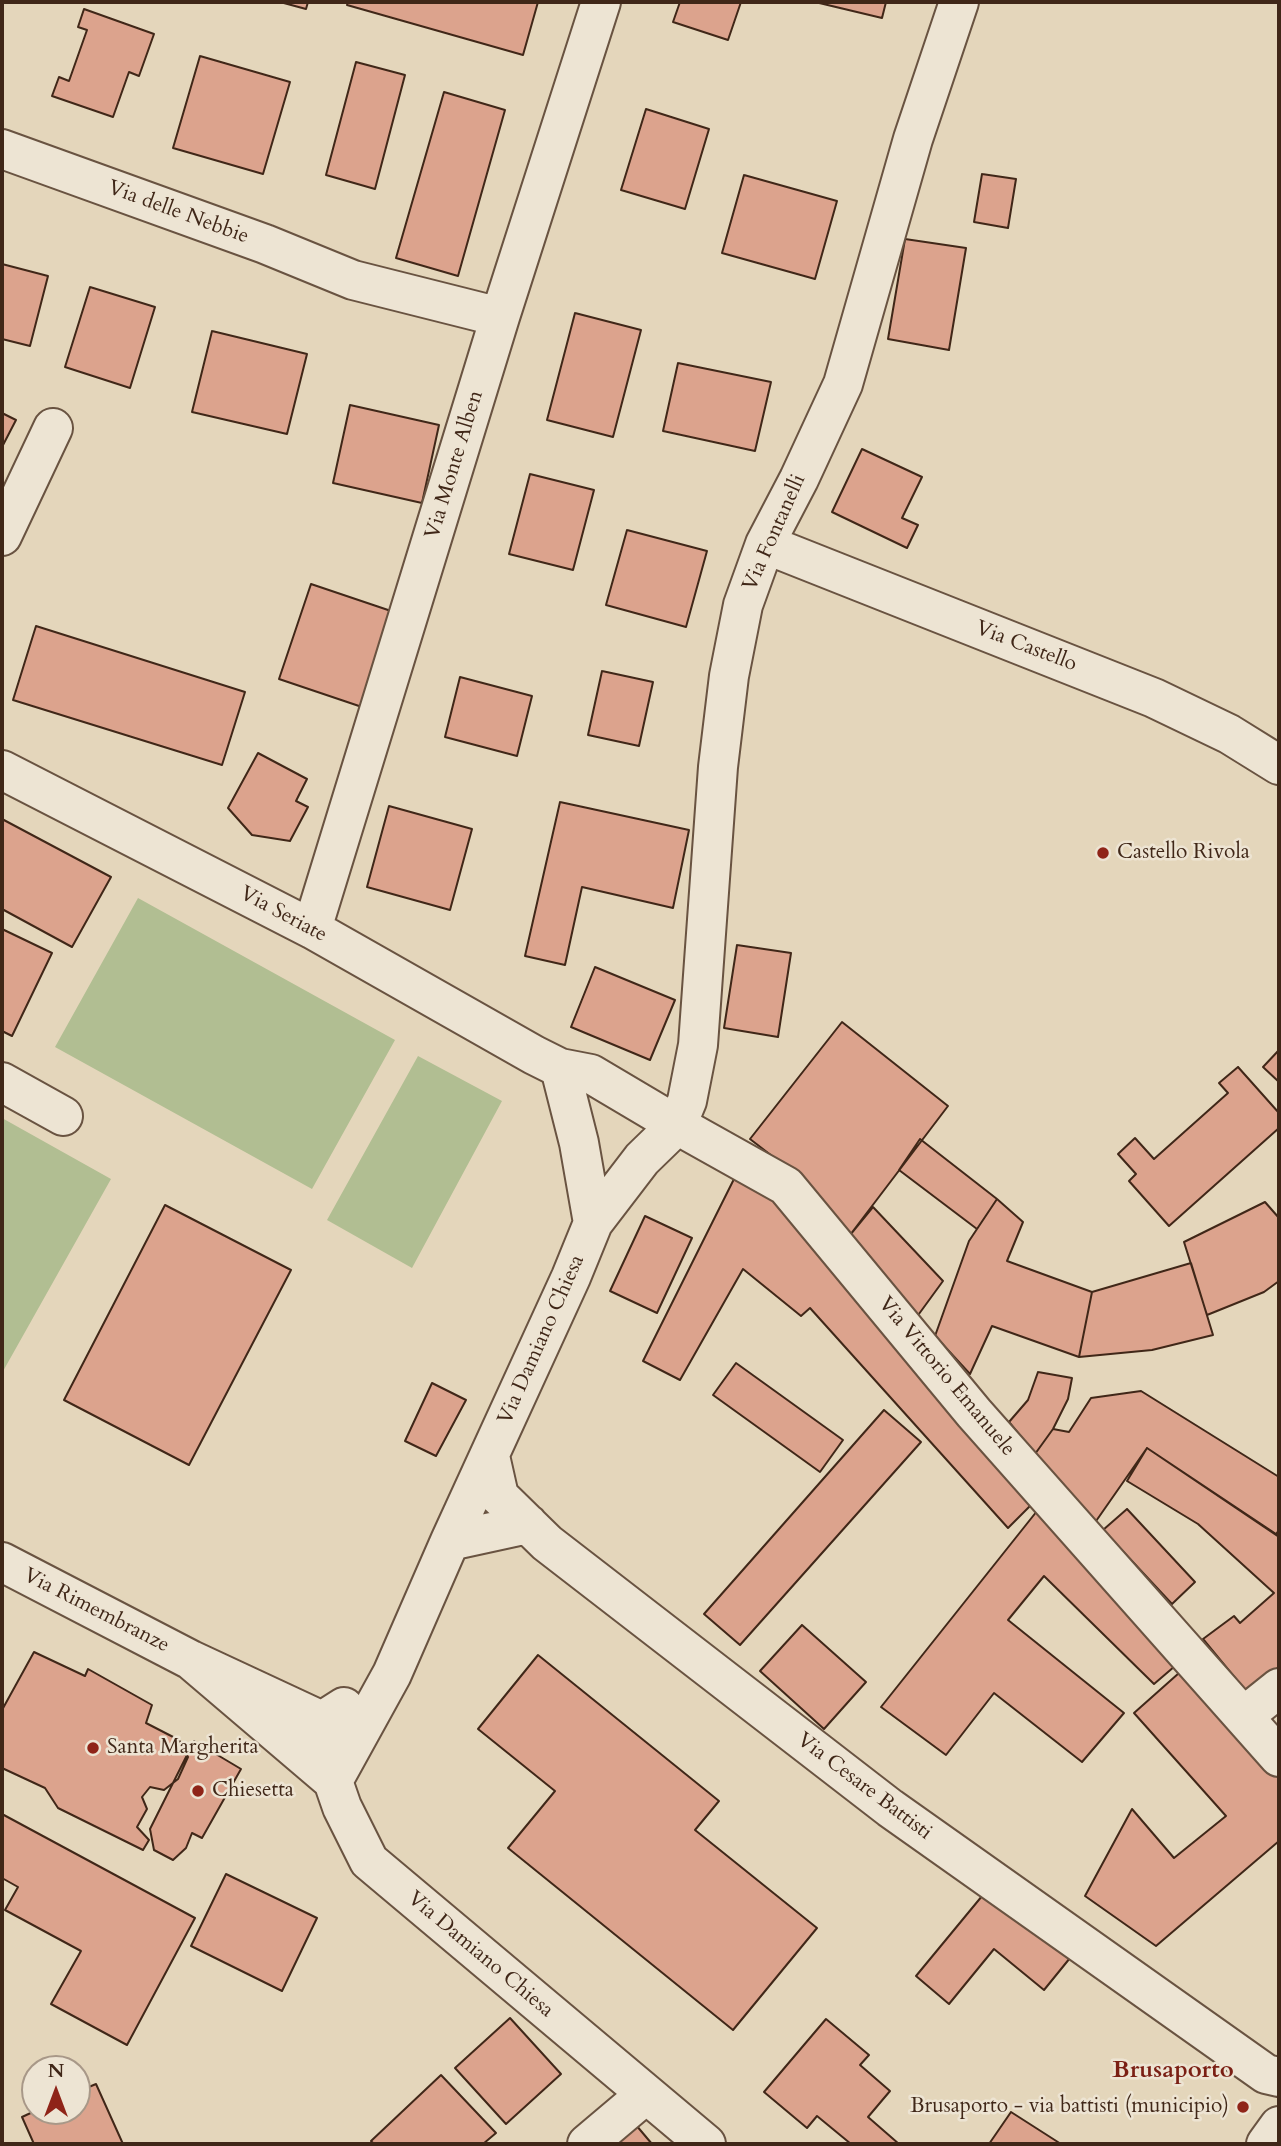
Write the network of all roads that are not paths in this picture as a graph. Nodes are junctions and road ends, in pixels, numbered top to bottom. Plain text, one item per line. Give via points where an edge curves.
1 (601, 2) edge
2 (959, 2) edge
3 (2, 149) edge
4 (500, 317) junction
5 (53, 428) dead end
6 (2, 536) edge
7 (765, 544) junction
8 (1279, 765) edge
9 (2, 770) edge
10 (312, 929) junction
11 (560, 1068) junction
12 (2, 1082) edge
13 (63, 1116) dead end
14 (677, 1125) junction
15 (593, 1223) junction
16 (490, 1456) junction
17 (528, 1524) junction
18 (450, 1541) junction
19 (2, 1562) edge
20 (191, 1660) junction
21 (392, 1674) junction
22 (1279, 1688) edge
23 (1244, 1716) junction
24 (322, 1721) junction
25 (1279, 1756) edge
26 (332, 1781) junction
27 (1272, 2068) edge
28 (645, 2095) junction
29 (1279, 2126) edge
30 (587, 2144) edge
31 (706, 2144) edge
32 (1266, 2144) edge

1 - 4 street, Via Monte Alben
2 - 7 street, Via Fontanelli via 913,139 844,384
3 - 4 street, Via delle Nebbie via 353,280
4 - 10 street, Via Monte Alben
5 - 6 street
7 - 8 street, Via Castello via 1154,698 1229,734
7 - 14 street, Via Fontanelli via 743,605 729,676 698,1045 687,1101
9 - 10 street, Via Seriate
10 - 11 street, Via Seriate
11 - 14 street, Via Vittorio Emanuele via 591,1074
11 - 15 street
12 - 13 street
14 - 15 street, Via Damiano Chiesa via 642,1159
14 - 23 street, Via Vittorio Emanuele via 786,1186 974,1413
15 - 16 street, Via Damiano Chiesa
16 - 17 street, Via Cesare Battisti via 499,1496
16 - 18 street, Via Damiano Chiesa
17 - 18 street
17 - 27 street, Via Cesare Battisti via 890,1808
18 - 21 street
19 - 20 street, Via Rimembranze
20 - 24 street, Via Rimembranze
20 - 26 street, Via Rimembranze
21 - 24 street
21 - 26 street
22 - 23 street
23 - 25 street, Via Vittorio Emanuele
24 - 26 street, Via Damiano Chiesa
26 - 28 street, Via Damiano Chiesa via 369,1861
28 - 30 street
28 - 31 street, Via Damiano Chiesa
29 - 32 street

